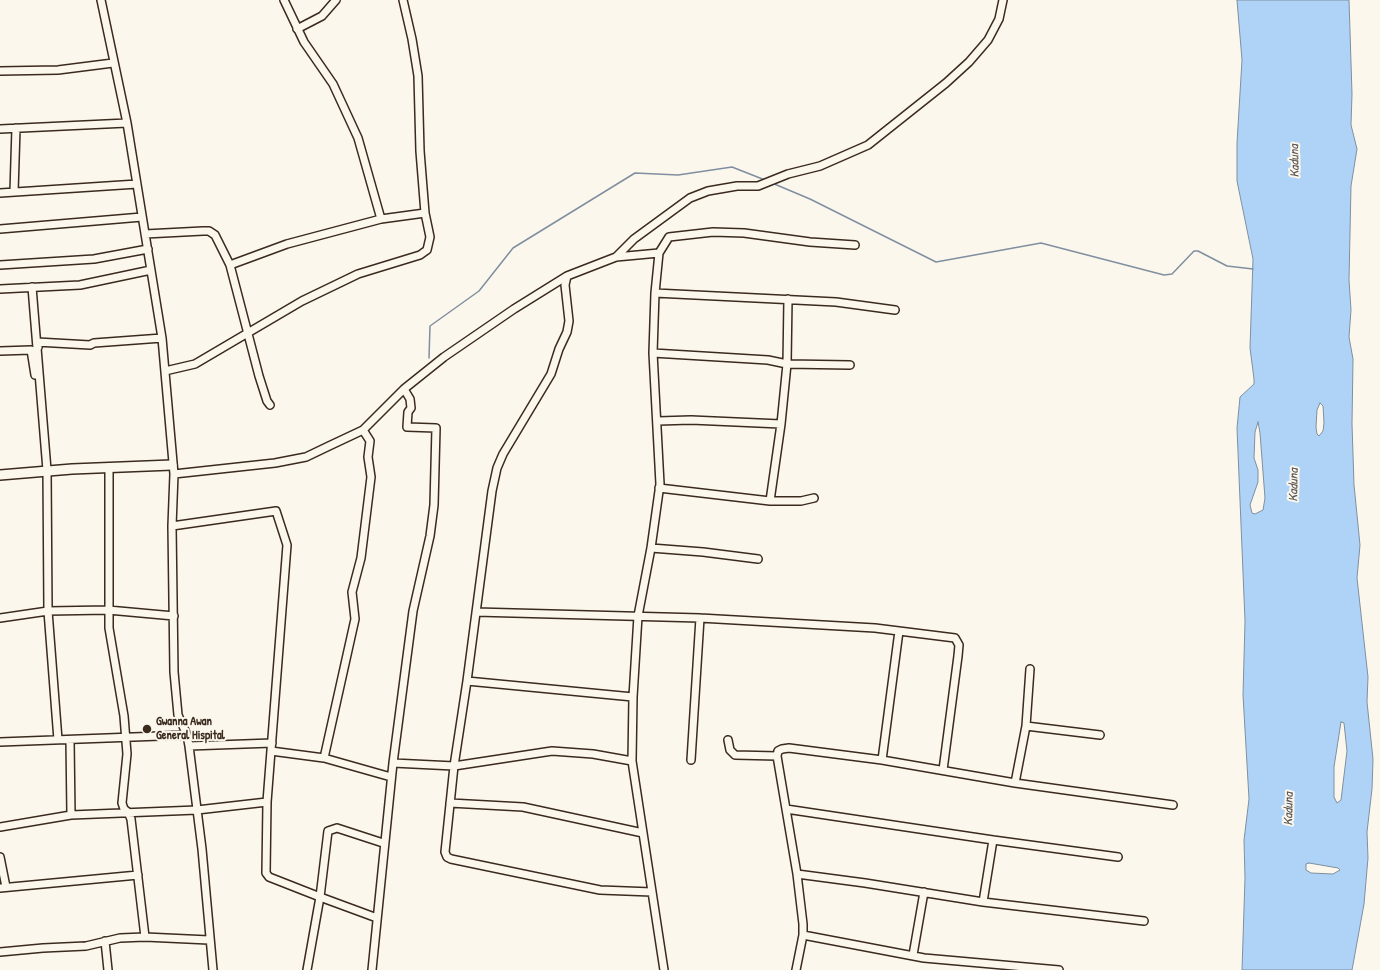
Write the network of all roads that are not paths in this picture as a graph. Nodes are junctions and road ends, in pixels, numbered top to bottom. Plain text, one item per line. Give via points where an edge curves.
1 (101, 0) edge
2 (284, 0) edge
3 (336, 0) edge
4 (403, 0) edge
5 (1003, 0) edge
6 (297, 29) junction
7 (113, 64) junction
8 (0, 71) edge
9 (127, 123) junction
10 (16, 128) junction
11 (0, 129) edge
12 (137, 184) junction
13 (14, 192) junction
14 (0, 193) edge
15 (426, 213) junction
16 (142, 217) junction
17 (381, 219) junction
18 (0, 229) edge
19 (145, 234) junction
20 (855, 245) dead end
21 (148, 249) junction
22 (659, 253) junction
23 (616, 257) junction
24 (0, 264) edge
25 (230, 265) junction
26 (151, 270) junction
27 (567, 276) junction
28 (32, 287) junction
29 (0, 289) edge
30 (655, 293) junction
31 (788, 299) junction
32 (895, 310) dead end
33 (248, 332) junction
34 (162, 338) junction
35 (0, 351) edge
36 (653, 353) junction
37 (787, 364) junction
38 (850, 365) dead end
39 (165, 371) junction
40 (404, 389) junction
41 (270, 405) dead end
42 (41, 407) junction
43 (658, 421) junction
44 (782, 424) junction
45 (363, 430) junction
46 (44, 433) junction
47 (108, 468) junction
48 (47, 470) junction
49 (173, 470) junction
50 (0, 475) edge
51 (659, 488) junction
52 (814, 498) dead end
53 (770, 501) junction
54 (172, 526) junction
55 (650, 548) junction
56 (758, 559) dead end
57 (108, 610) junction
58 (48, 611) junction
59 (476, 612) junction
60 (174, 616) junction
61 (638, 616) junction
62 (0, 618) edge
63 (700, 618) junction
64 (899, 631) junction
65 (1030, 669) dead end
66 (467, 681) junction
67 (633, 697) junction
68 (1026, 726) junction
69 (187, 735) junction
70 (1100, 735) dead end
71 (126, 737) junction
72 (58, 740) junction
73 (70, 740) junction
74 (728, 740) dead end
75 (0, 742) edge
76 (272, 743) junction
77 (189, 746) junction
78 (271, 751) junction
79 (777, 756) junction
80 (324, 758) junction
81 (691, 760) dead end
82 (882, 760) junction
83 (632, 761) junction
84 (392, 763) junction
85 (454, 766) junction
86 (943, 770) junction
87 (391, 776) junction
88 (1015, 782) junction
89 (267, 802) junction
90 (450, 803) junction
91 (1173, 805) dead end
92 (786, 808) junction
93 (197, 810) junction
94 (128, 812) junction
95 (71, 815) junction
96 (0, 827) edge
97 (643, 833) junction
98 (993, 840) junction
99 (383, 843) junction
100 (0, 857) edge
101 (1118, 857) dead end
102 (797, 874) junction
103 (138, 875) junction
104 (3, 887) edge
105 (652, 892) junction
106 (924, 892) junction
107 (320, 897) junction
108 (983, 902) junction
109 (377, 918) junction
110 (1144, 921) dead end
111 (803, 935) junction
112 (145, 937) junction
113 (209, 940) junction
114 (105, 941) junction
115 (0, 952) edge
116 (913, 955) junction
117 (108, 970) edge
118 (213, 970) edge
119 (307, 970) edge
120 (372, 970) edge
121 (664, 970) edge
122 (796, 970) edge
123 (1059, 970) edge

1 - 7 street
2 - 6 street
3 - 6 street via 322,16
4 - 15 street via 418,76 420,151
5 - 23 street via 999,19 988,40 969,62 868,145 820,166 788,174 758,186 737,186 708,191 690,198 634,239
6 - 17 street via 334,84 358,138
7 - 8 street via 58,70
7 - 9 street
9 - 10 street
9 - 12 street
10 - 11 street
10 - 13 street
12 - 13 street
12 - 16 street
13 - 14 street
15 - 17 street
15 - 33 street via 429,245 420,255 358,274 302,301
16 - 18 street
16 - 19 street
17 - 25 street via 287,244
19 - 21 street
19 - 25 street via 209,231 215,235
20 - 22 street via 713,232 669,237
21 - 24 street via 94,258
21 - 26 street
22 - 23 street
22 - 30 street
23 - 27 street
25 - 33 street
26 - 28 street via 80,286
26 - 34 street
27 - 40 street via 451,353
27 - 59 street via 565,285 569,321 552,374 507,446 497,468
28 - 29 street
28 - 42 street
30 - 31 street
30 - 36 street
31 - 32 street
31 - 37 street
33 - 39 street via 195,364
33 - 41 street via 259,376
34 - 39 street
34 - 42 street via 90,345 37,342
35 - 46 street via 31,350
36 - 37 street via 768,360
36 - 43 street
37 - 38 street
37 - 44 street
39 - 49 street
40 - 45 street
40 - 84 street via 410,399 411,408 408,412 407,427 436,428 434,505 430,536 413,611
42 - 46 street
43 - 44 street
43 - 51 street
44 - 53 street
45 - 49 street via 306,457 275,463
45 - 80 street via 370,441 368,457 371,477 361,558 352,592 355,619
46 - 48 street
47 - 48 street
47 - 49 street
47 - 57 street
48 - 50 street
48 - 58 street
49 - 54 street
51 - 53 street
51 - 55 street
52 - 53 street via 801,501
54 - 60 street
54 - 76 street via 276,511 287,545
55 - 56 street
55 - 61 street
57 - 58 street
57 - 60 street
57 - 71 street
58 - 62 street
58 - 72 street
59 - 61 street
59 - 66 street
60 - 69 street via 174,672 178,715
61 - 63 street
61 - 67 street
63 - 64 street
63 - 81 street
64 - 82 street
64 - 86 street via 957,640 958,656
65 - 68 street
66 - 67 street
66 - 85 street
67 - 83 street
68 - 70 street
68 - 88 street
69 - 71 street
69 - 77 street
71 - 73 street
71 - 94 street via 122,803
72 - 73 street
72 - 75 street
73 - 95 street
74 - 79 street via 730,750 735,755
76 - 77 street
76 - 78 street
77 - 93 street
78 - 80 street
78 - 89 street
79 - 82 street via 778,751 789,748
79 - 92 street
80 - 87 street
82 - 86 street
83 - 85 street via 593,754 552,751
83 - 97 street
84 - 85 street
84 - 87 street
85 - 90 street
86 - 88 street
87 - 99 street
88 - 91 street
89 - 93 street
89 - 107 street via 266,873 269,877
90 - 97 street via 523,807
90 - 105 street via 446,857 600,890
92 - 98 street
92 - 102 street
93 - 94 street
93 - 113 street
94 - 95 street
94 - 103 street
95 - 96 street
97 - 105 street
98 - 101 street
98 - 108 street
99 - 107 street via 337,828 328,831
99 - 109 street
100 - 104 street
102 - 106 street
102 - 111 street
103 - 104 street
103 - 112 street
105 - 121 street
106 - 108 street
106 - 116 street
107 - 109 street
107 - 119 street
108 - 110 street
109 - 120 street
111 - 116 street
111 - 122 street
112 - 113 street
112 - 114 street
113 - 118 street
114 - 115 street via 86,946
114 - 117 street
116 - 123 street

